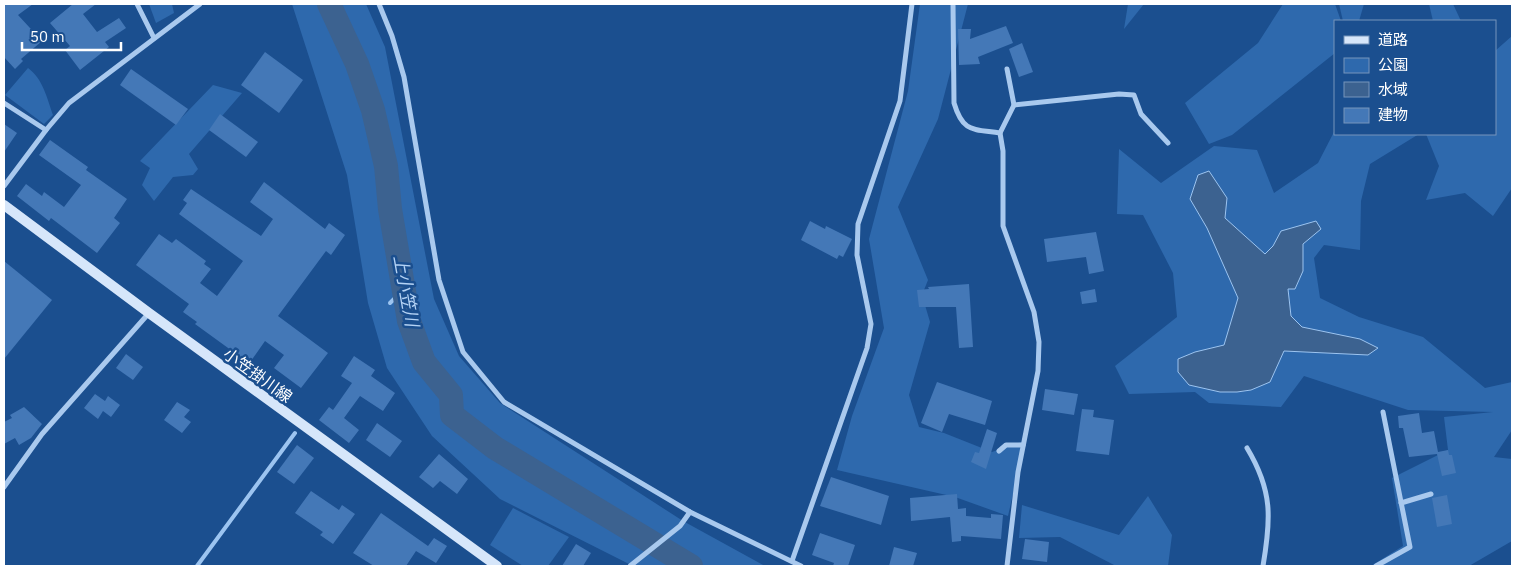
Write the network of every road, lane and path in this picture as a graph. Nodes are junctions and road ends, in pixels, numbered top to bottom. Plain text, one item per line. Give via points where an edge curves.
1 (138, 4) edge
2 (200, 4) edge
3 (379, 4) edge
4 (912, 4) edge
5 (953, 4) edge
6 (154, 38) junction
7 (1007, 69) dead end
8 (4, 102) edge
9 (1014, 105) junction
10 (46, 130) junction
11 (1000, 132) junction
12 (1168, 143) dead end
13 (4, 186) edge
14 (4, 205) edge
15 (149, 313) junction
16 (1383, 412) dead end
17 (1023, 445) junction
18 (1247, 448) dead end
19 (998, 451) dead end
20 (4, 487) edge
21 (1431, 494) dead end
22 (1401, 503) junction
23 (690, 512) junction
24 (792, 562) junction
25 (485, 563) edge
26 (498, 566) edge
27 (630, 566) edge
28 (801, 566) edge
29 (1008, 566) edge
30 (1263, 566) edge
31 (1376, 566) edge

1 - 6 street
2 - 6 street
3 - 23 street via 404,78 438,280 463,352 504,402
4 - 24 street via 900,101 858,224 857,255 871,324 866,348
5 - 11 street via 954,103 959,119 969,128
6 - 10 street via 69,103
7 - 9 street
8 - 10 street
9 - 11 street
9 - 12 street via 1134,95 1141,114
10 - 13 street
11 - 17 street via 1003,226 1034,312 1039,342 1038,371
14 - 15 main road, 小笠掛川線
15 - 20 street via 42,434
15 - 25 main road, 小笠掛川線
16 - 22 street
17 - 19 street via 1006,445
17 - 29 street
18 - 30 street via 1259,468 1270,513
21 - 22 street
22 - 31 street via 1410,547
23 - 24 street
23 - 27 street via 680,526
24 - 28 street
25 - 26 main road, 小笠掛川線

